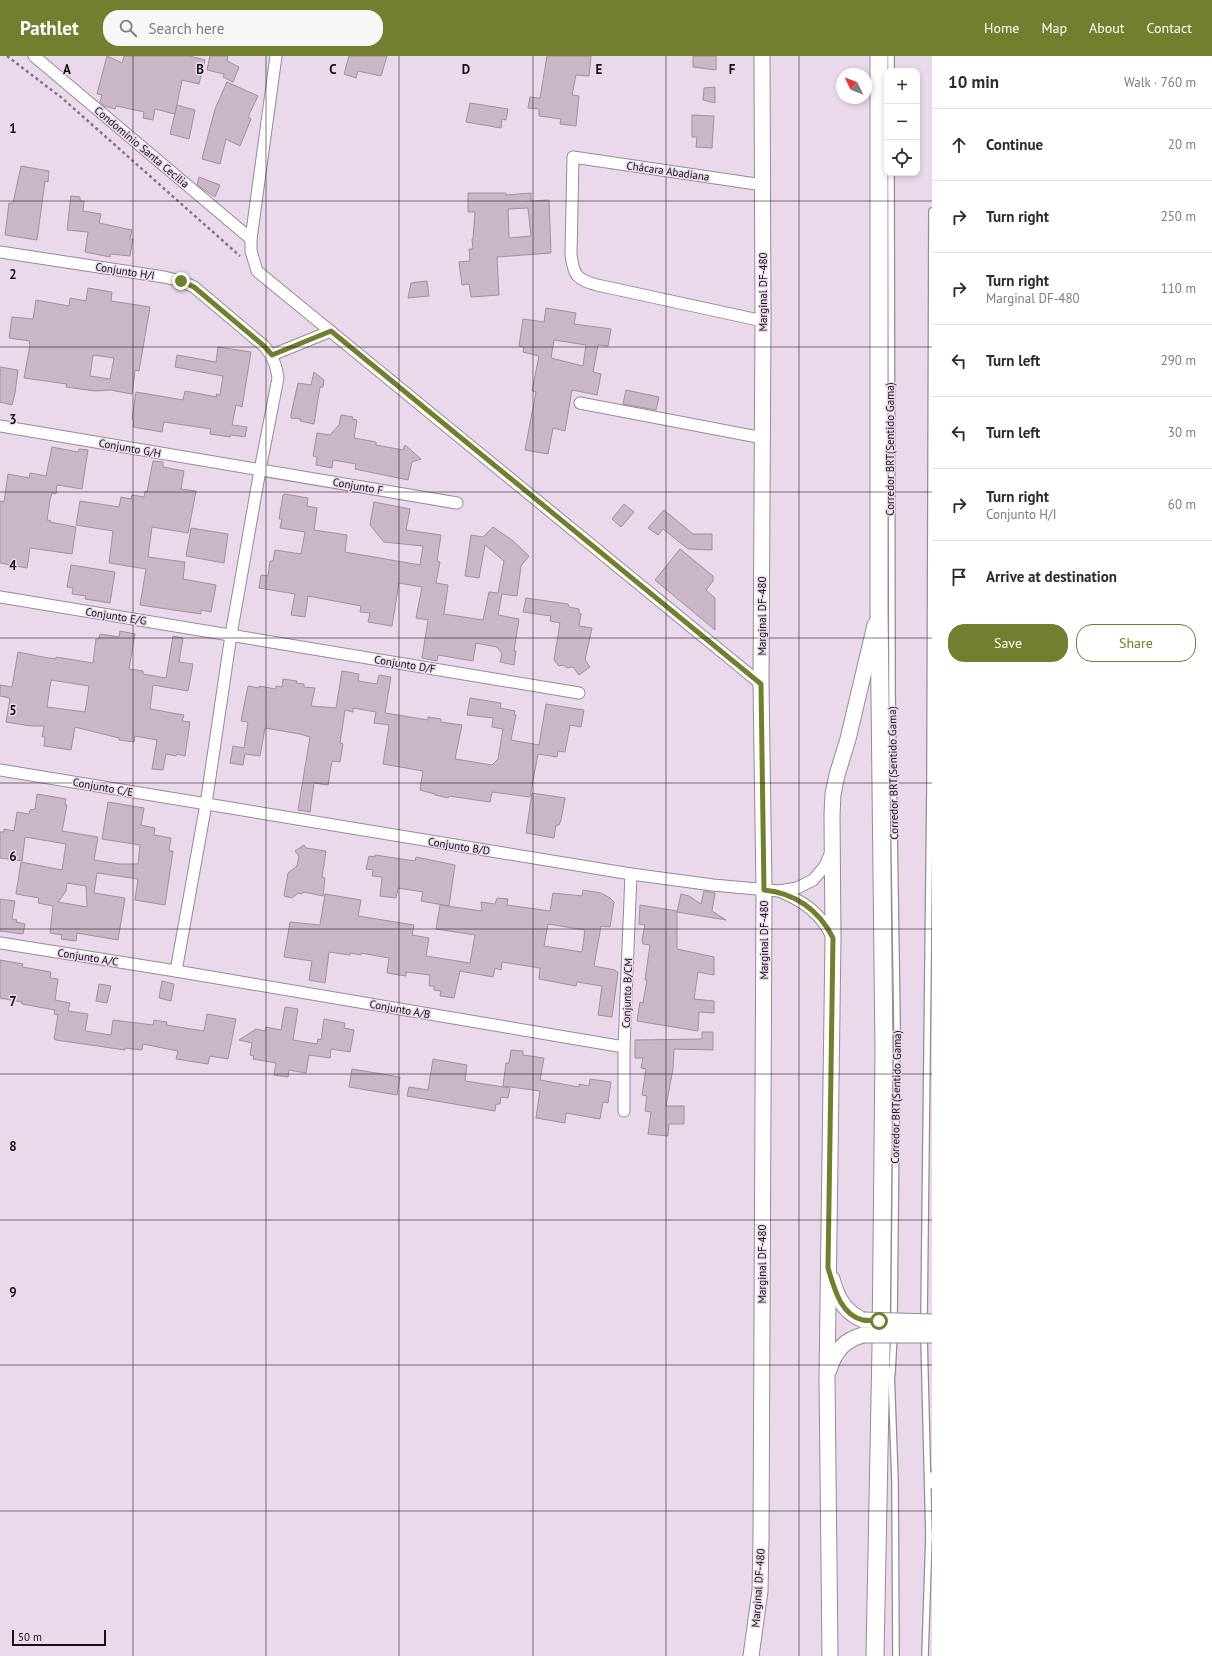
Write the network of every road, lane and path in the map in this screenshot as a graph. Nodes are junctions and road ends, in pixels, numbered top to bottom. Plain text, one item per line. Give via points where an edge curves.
1 (7, 56) edge
2 (34, 56) edge
3 (276, 56) edge
4 (762, 56) edge
5 (880, 56) edge
6 (891, 56) edge
7 (891, 68) edge
8 (891, 176) edge
9 (763, 185) junction
10 (932, 211) edge
11 (251, 239) junction
12 (0, 252) edge
13 (257, 271) junction
14 (763, 321) junction
15 (331, 331) junction
16 (272, 355) junction
17 (580, 403) dead end
18 (0, 426) edge
19 (763, 438) junction
20 (260, 470) junction
21 (457, 503) dead end
22 (0, 597) edge
23 (879, 608) junction
24 (231, 635) junction
25 (761, 684) junction
26 (579, 693) dead end
27 (0, 770) edge
28 (206, 804) junction
29 (832, 850) junction
30 (631, 874) junction
31 (772, 890) junction
32 (833, 938) junction
33 (0, 943) edge
34 (176, 971) junction
35 (624, 1047) junction
36 (624, 1111) dead end
37 (828, 1268) junction
38 (932, 1322) edge
39 (932, 1335) edge
40 (881, 1348) junction
41 (892, 1373) junction
42 (826, 1378) junction
43 (932, 1475) edge
44 (929, 1538) junction
45 (751, 1656) edge
46 (830, 1656) edge
47 (875, 1656) edge
48 (896, 1656) edge
49 (925, 1656) edge

1 - 13 path via 62,98
2 - 11 street, Condomínio Santa Cecília
3 - 11 street
4 - 9 street, Marginal DF-480
5 - 23 main road
6 - 7 lane
8 - 41 lane, Corredor BRT(Sentido Gama) via 892,694 897,1023
9 - 14 street, Marginal DF-480
9 - 14 street, Chácara Abadiana via 573,157 571,255 578,277 597,285
10 - 44 lane via 930,786 923,1301
11 - 13 street via 251,251
12 - 16 street, Conjunto H/I via 181,281 194,287
13 - 15 street
14 - 19 street, Marginal DF-480
15 - 16 street
15 - 25 street
16 - 20 street via 278,378
17 - 19 street
18 - 20 street, Conjunto G/H
19 - 25 street, Marginal DF-480
20 - 21 street, Conjunto F
20 - 24 street
22 - 24 street, Conjunto E/G
23 - 29 street via 836,781
23 - 40 main road via 884,1051
24 - 26 street, Conjunto D/F
24 - 28 street
25 - 31 street, Marginal DF-480
27 - 28 street, Conjunto C/E
28 - 30 street, Conjunto B/D
28 - 34 street
29 - 31 street via 825,866 813,880 797,888
29 - 32 street
30 - 31 street, Conjunto B/D
30 - 35 street, Conjunto B/CM
31 - 32 street via 811,908
31 - 45 street, Marginal DF-480 via 761,1567
32 - 37 street
33 - 34 street, Conjunto A/C
34 - 35 street, Conjunto A/B
35 - 36 street, Conjunto B/CM
37 - 38 street, bridge via 842,1305 855,1316 863,1320
37 - 42 street
39 - 42 street, bridge via 863,1335 853,1338 842,1345
40 - 41 lane via 891,1364
40 - 47 main road
41 - 48 lane
42 - 46 street
43 - 44 lane
44 - 49 lane

